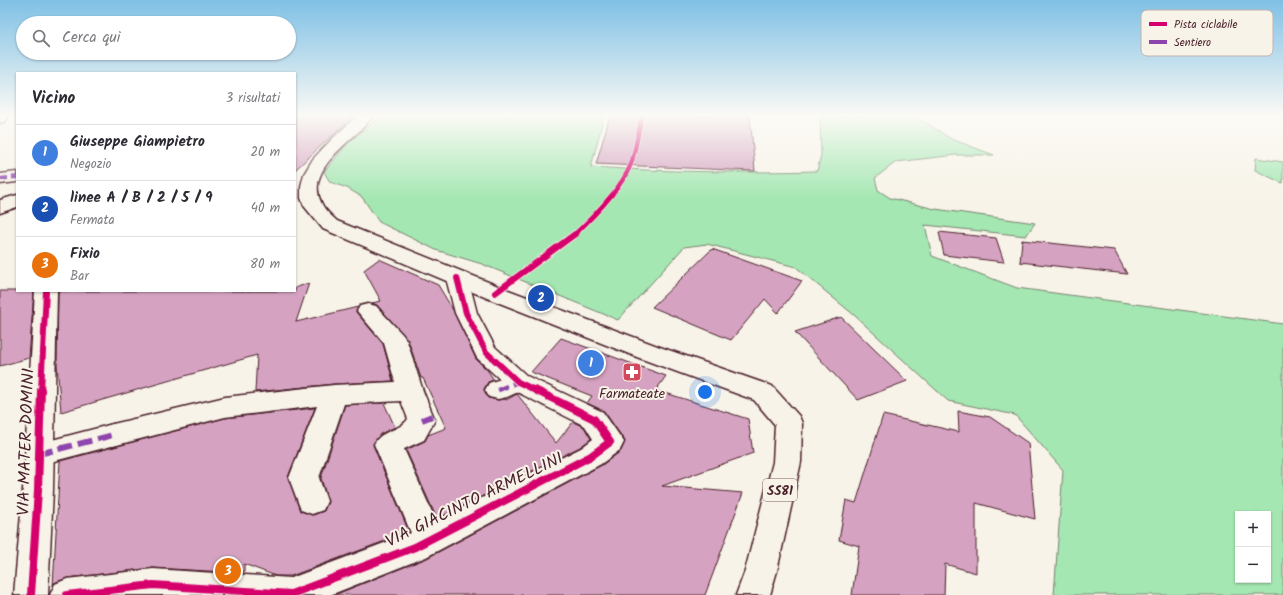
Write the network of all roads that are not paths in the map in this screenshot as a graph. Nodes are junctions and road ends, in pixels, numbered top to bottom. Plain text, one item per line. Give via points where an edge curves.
1 (337, 144) edge
2 (16, 177) edge
3 (0, 179) edge
4 (16, 200) edge
5 (0, 207) edge
6 (457, 278) junction
7 (46, 292) edge
8 (368, 311) dead end
9 (410, 391) junction
10 (334, 395) junction
11 (39, 454) junction
12 (312, 501) dead end
13 (429, 540) junction
14 (31, 595) edge
15 (67, 595) edge
16 (753, 595) edge

1 - 6 street, SS81 via 314,170 310,184 310,199 319,213 330,225
2 - 3 street
4 - 5 street
6 - 13 street, VIA GIACINTO ARMELLINI via 466,313 486,352 508,386 594,419 610,442 591,456
6 - 16 street, SS81 via 763,393 789,423 787,462
7 - 11 street, VIA MATER DOMINI
8 - 9 street via 395,340
9 - 10 street
9 - 13 street via 427,418 414,432 388,444
10 - 11 street via 225,407
10 - 12 street via 304,478
11 - 14 street, VIA MATER DOMINI
13 - 15 street, VIA GIACINTO ARMELLINI via 291,594 153,585

